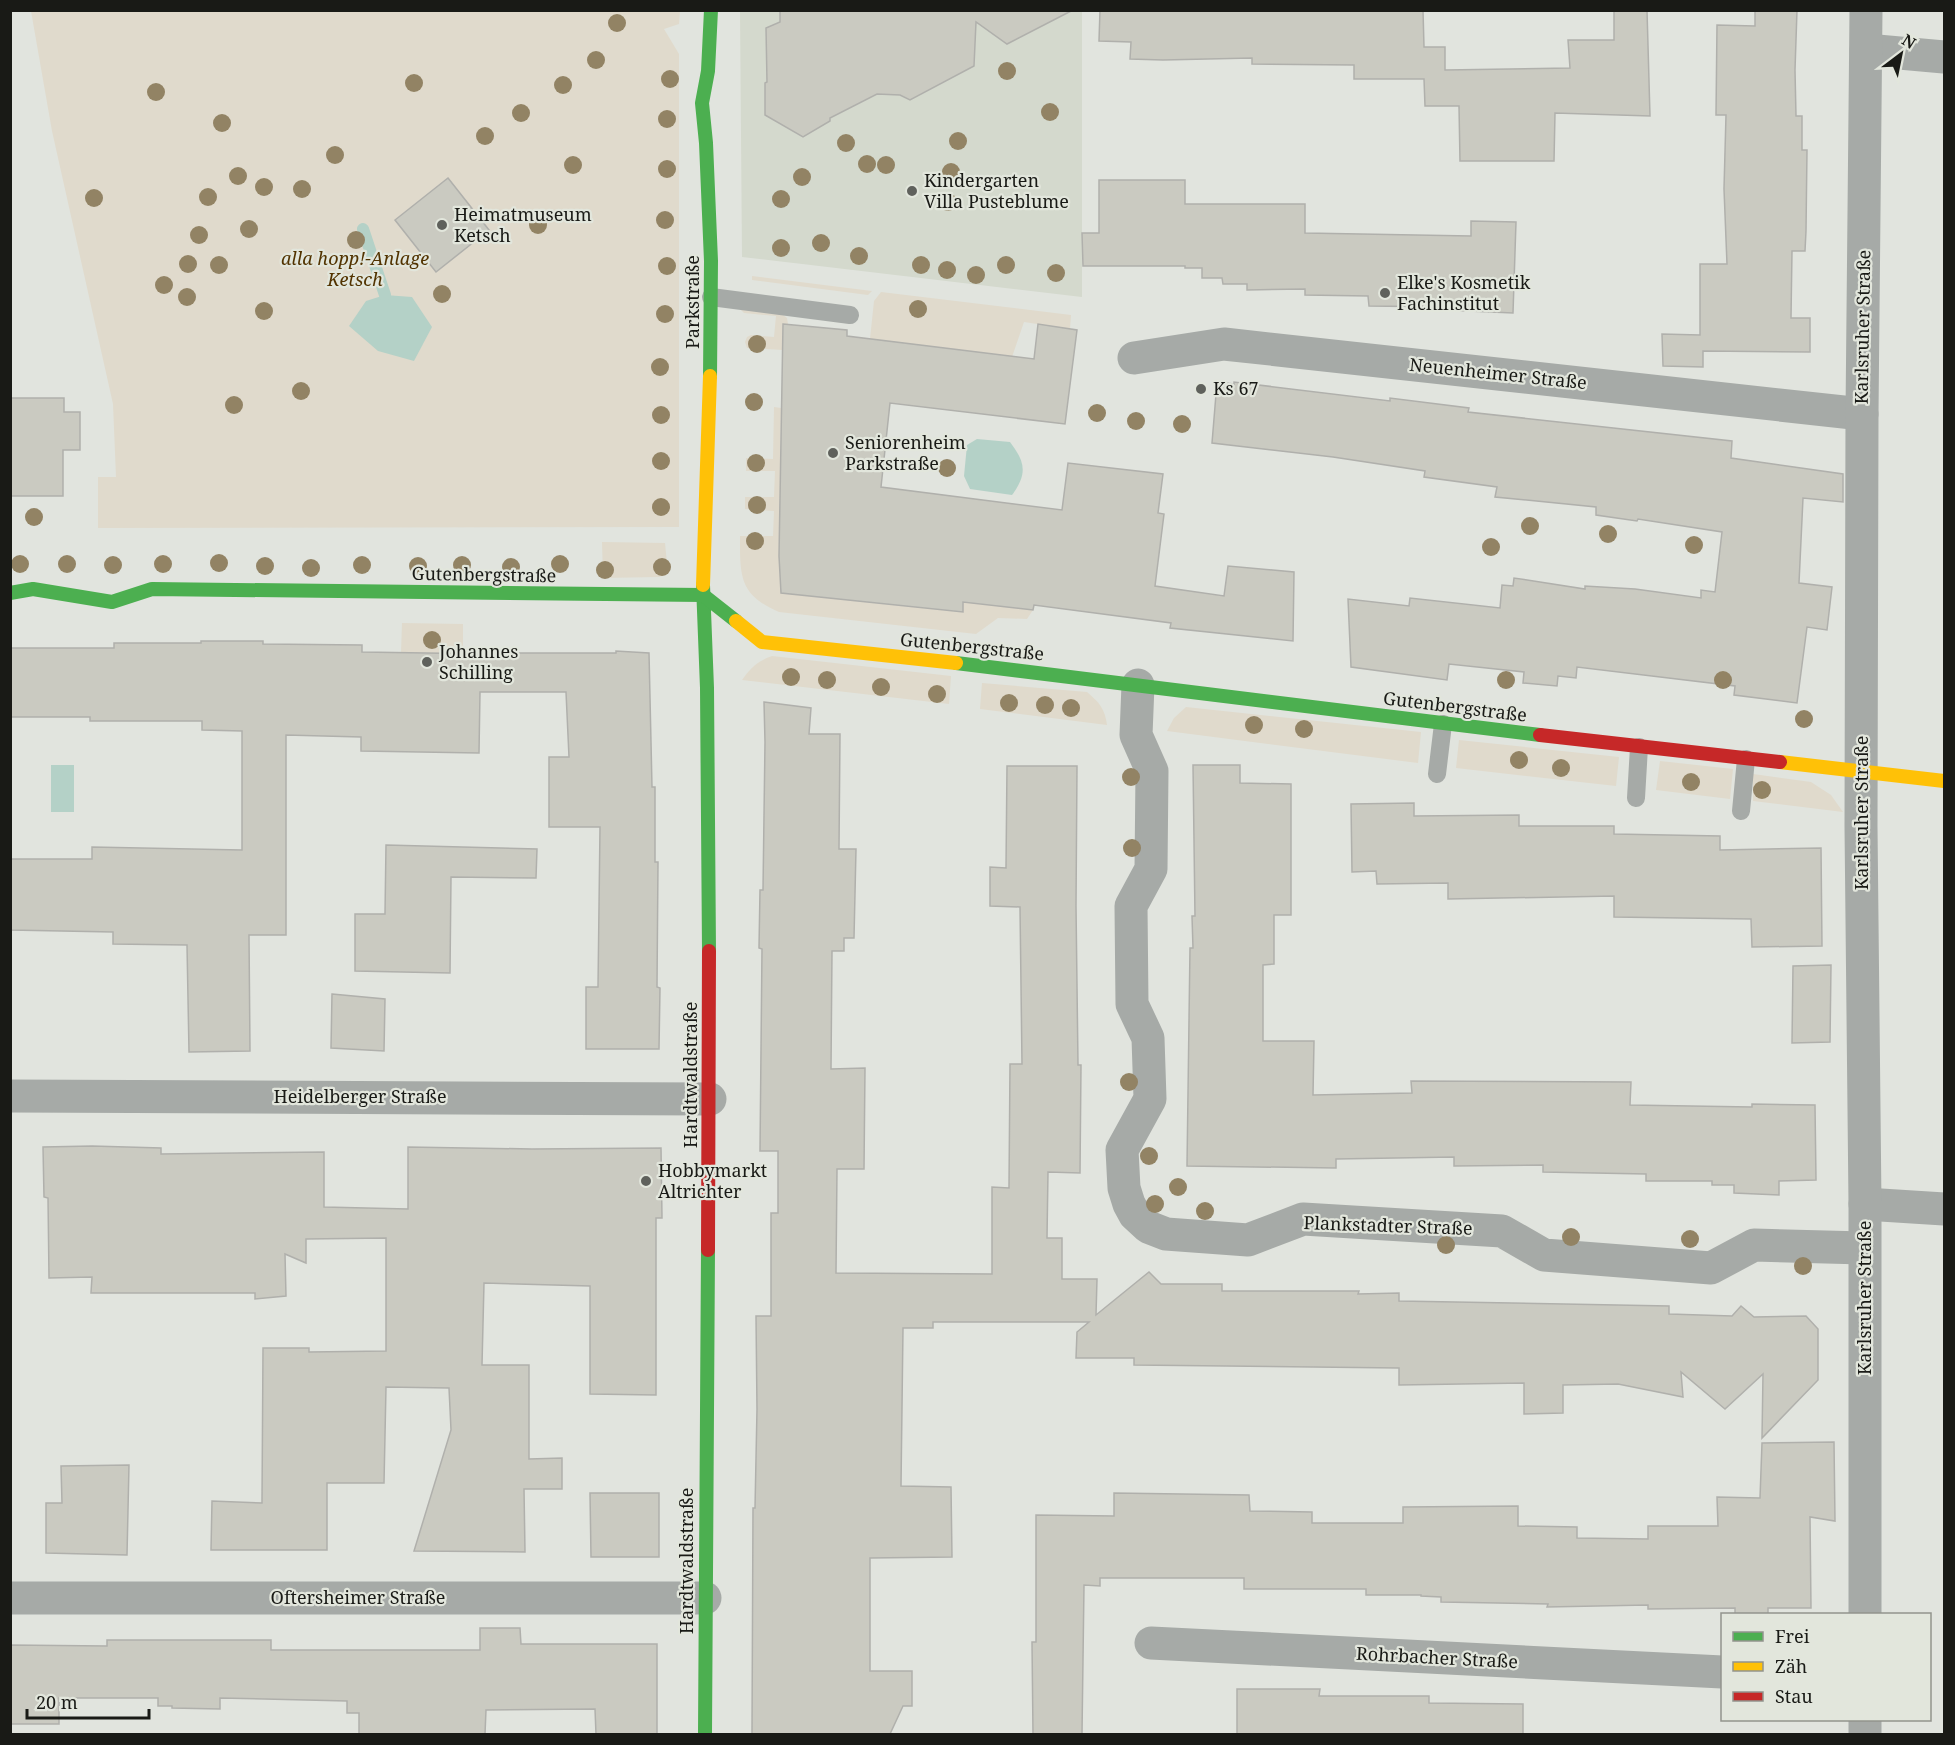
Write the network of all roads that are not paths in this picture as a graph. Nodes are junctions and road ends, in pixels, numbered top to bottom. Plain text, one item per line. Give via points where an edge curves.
1 (711, 10) edge
2 (1866, 10) edge
3 (1866, 50) junction
4 (1944, 57) edge
5 (711, 297) junction
6 (850, 315) dead end
7 (1134, 358) dead end
8 (1862, 414) junction
9 (10, 593) edge
10 (703, 595) junction
11 (1138, 686) junction
12 (1443, 724) junction
13 (1639, 747) junction
14 (1746, 759) junction
15 (1862, 772) junction
16 (1437, 774) dead end
17 (1944, 781) edge
18 (1636, 798) dead end
19 (1740, 812) dead end
20 (10, 1096) edge
21 (710, 1099) junction
22 (1865, 1204) junction
23 (1944, 1209) edge
24 (1864, 1248) junction
25 (10, 1598) edge
26 (705, 1598) junction
27 (1865, 1613) edge
28 (1151, 1643) dead end
29 (1721, 1672) edge
30 (705, 1734) edge

1 - 5 street, Parkstraße via 702,104
2 - 3 street, Karlsruher Straße
3 - 4 street
3 - 8 street, Karlsruher Straße
5 - 6 lane
5 - 10 street, Parkstraße
7 - 8 street, Neuenheimer Straße via 1224,344
8 - 15 street, Karlsruher Straße
9 - 10 street, Gutenbergstraße via 33,589 112,602 152,590
10 - 11 street, Gutenbergstraße via 762,642
10 - 21 street, Hardtwaldstraße
11 - 12 street, Gutenbergstraße
11 - 24 street, Plankstadter Straße via 1136,735 1152,771 1151,869 1131,906 1132,1004 1148,1038 1150,1099 1122,1150 1129,1204 1148,1227 1166,1234 1248,1240 1303,1219 1502,1231 1544,1254 1711,1268 1754,1245
12 - 13 street, Gutenbergstraße
12 - 16 lane
13 - 14 street, Gutenbergstraße
13 - 18 lane
14 - 15 street, Gutenbergstraße
14 - 19 lane
15 - 17 street, Gutenbergstraße
15 - 22 street, Karlsruher Straße
20 - 21 street, Heidelberger Straße
21 - 26 street, Hardtwaldstraße
22 - 23 street
22 - 24 street, Karlsruher Straße
24 - 27 street, Karlsruher Straße
25 - 26 street, Oftersheimer Straße
26 - 30 street, Hardtwaldstraße
28 - 29 street, Rohrbacher Straße

